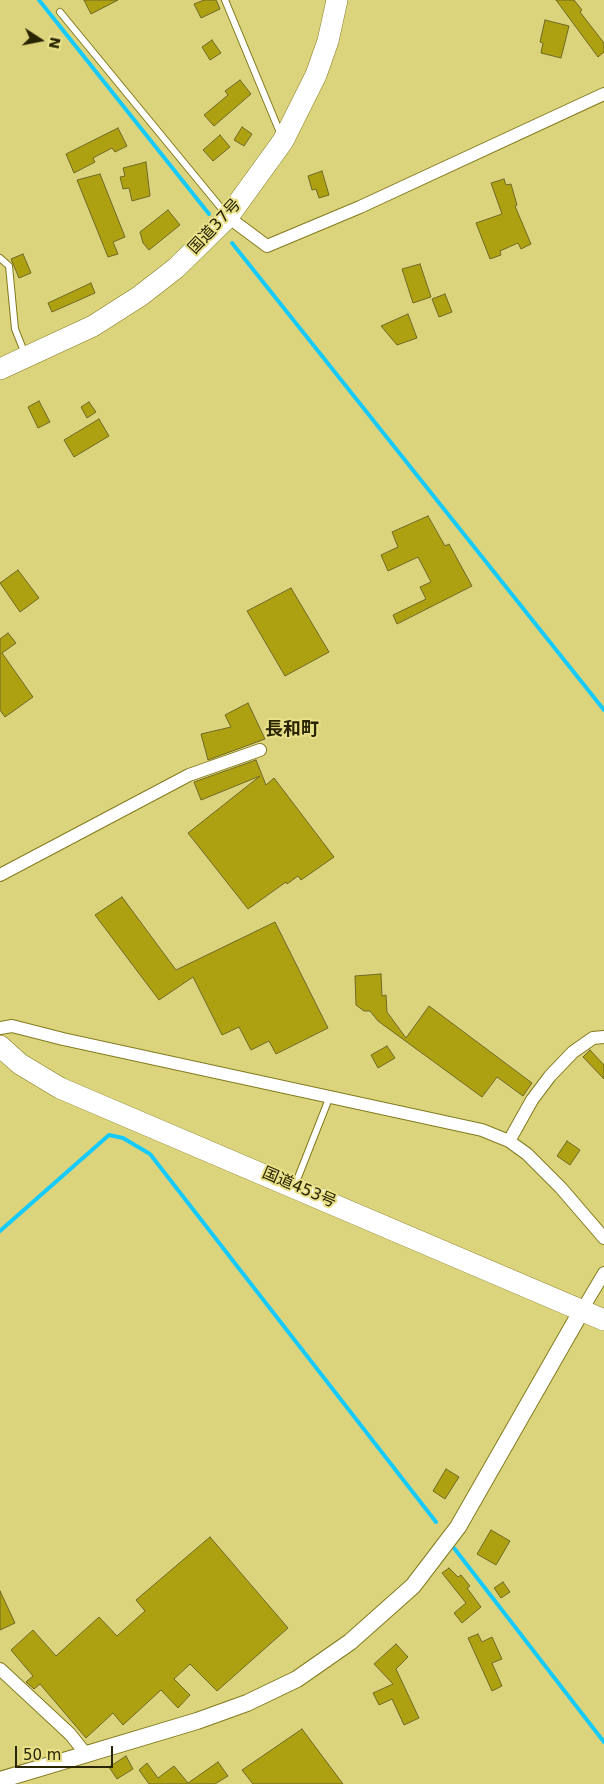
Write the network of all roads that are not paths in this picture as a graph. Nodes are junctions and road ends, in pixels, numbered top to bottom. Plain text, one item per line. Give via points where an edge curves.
1 (225, 0) edge
2 (337, 0) edge
3 (60, 12) dead end
4 (604, 94) edge
5 (284, 141) junction
6 (228, 217) junction
7 (0, 258) edge
8 (26, 357) junction
9 (0, 369) edge
10 (260, 750) dead end
11 (0, 875) edge
12 (0, 1028) edge
13 (604, 1037) edge
14 (0, 1046) edge
15 (330, 1096) junction
16 (508, 1141) junction
17 (295, 1186) junction
18 (604, 1238) edge
19 (604, 1274) edge
20 (582, 1310) junction
21 (604, 1320) edge
22 (0, 1669) edge
23 (86, 1754) junction
24 (0, 1780) edge

1 - 5 lane
2 - 5 highway, 国道37号 via 328,42 316,75
3 - 6 lane
4 - 6 street via 267,246
5 - 6 highway, 国道37号
6 - 8 highway, 国道37号 via 176,268 140,296 93,326
7 - 8 lane via 9,266 14,329
8 - 9 highway, 国道37号
10 - 11 street via 189,775
12 - 15 street via 12,1026
13 - 16 street via 593,1038 573,1052 550,1076
14 - 17 highway, 国道453号 via 20,1064 60,1088
15 - 16 street via 459,1124
15 - 17 lane
16 - 18 street via 527,1154 561,1188
17 - 20 highway, 国道453号
19 - 20 street
20 - 21 highway, 国道453号
20 - 23 street via 458,1528 413,1586 388,1610 320,1664 247,1703
22 - 23 street via 70,1734
23 - 24 street

